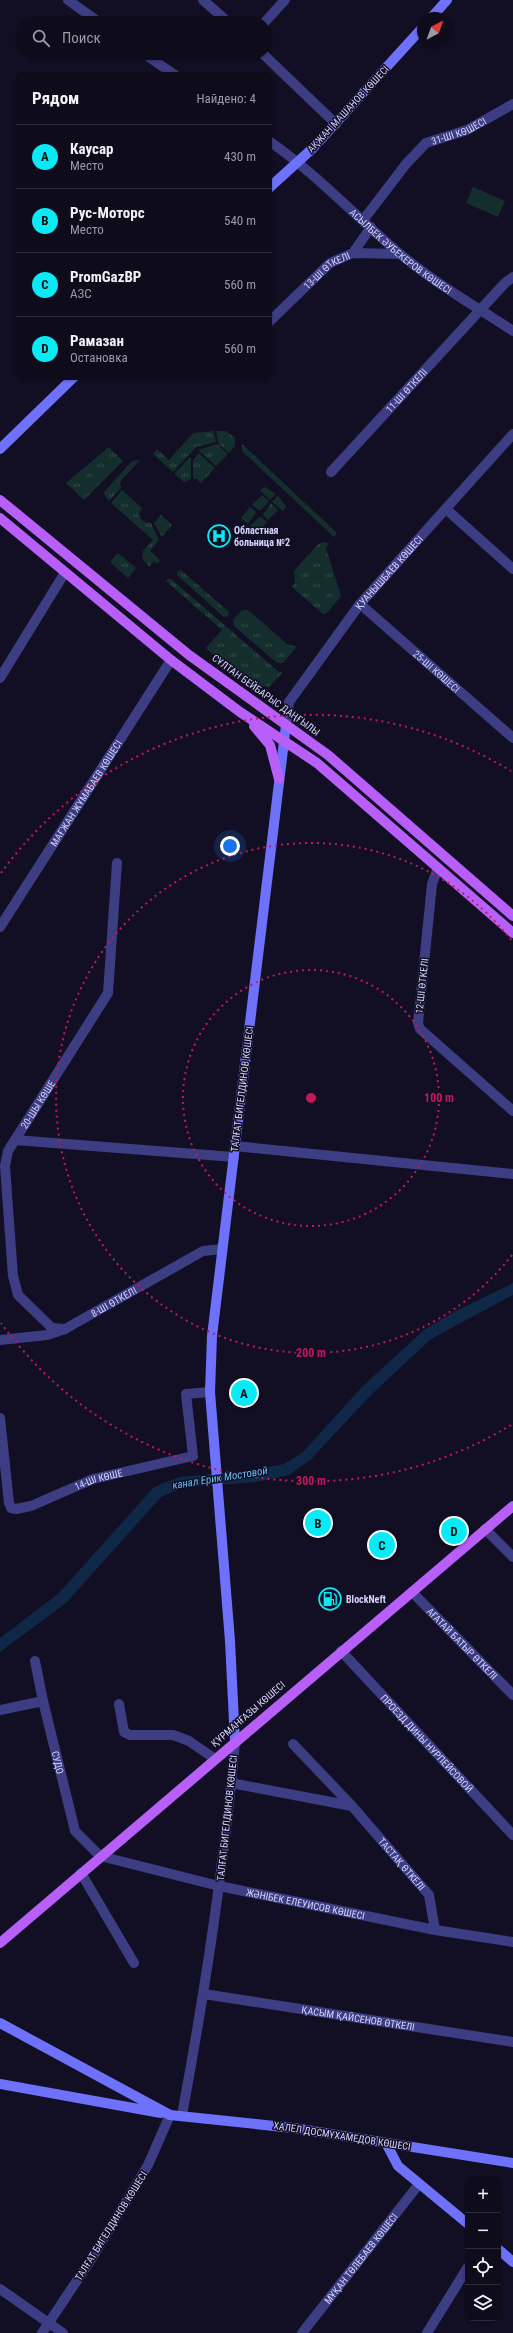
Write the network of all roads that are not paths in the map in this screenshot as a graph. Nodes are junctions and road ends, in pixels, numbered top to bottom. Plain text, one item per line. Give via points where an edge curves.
1 (68, 0) edge
2 (203, 0) edge
3 (285, 0) edge
4 (447, 0) edge
5 (436, 12) edge
6 (90, 16) edge
7 (221, 16) edge
8 (270, 16) edge
9 (417, 34) edge
10 (153, 60) edge
11 (269, 60) edge
12 (171, 72) edge
13 (513, 104) edge
14 (336, 124) junction
15 (272, 143) edge
16 (298, 161) junction
17 (272, 185) edge
18 (364, 219) junction
19 (372, 227) junction
20 (353, 253) junction
21 (400, 254) junction
22 (513, 277) edge
23 (482, 310) junction
24 (272, 319) edge
25 (513, 331) edge
26 (71, 380) edge
27 (513, 434) edge
28 (0, 449) edge
29 (331, 472) dead end
30 (0, 500) edge
31 (446, 509) junction
32 (0, 518) edge
33 (513, 569) edge
34 (64, 574) junction
35 (360, 604) junction
36 (171, 660) junction
37 (0, 678) edge
38 (240, 712) junction
39 (286, 724) junction
40 (513, 738) edge
41 (283, 740) junction
42 (279, 779) junction
43 (117, 863) dead end
44 (438, 868) junction
45 (513, 916) edge
46 (0, 927) edge
47 (513, 933) edge
48 (513, 1111) edge
49 (15, 1140) junction
50 (235, 1146) junction
51 (4, 1151) edge
52 (234, 1157) junction
53 (513, 1174) edge
54 (222, 1249) junction
55 (66, 1329) junction
56 (0, 1340) edge
57 (210, 1392) junction
58 (0, 1418) edge
59 (513, 1506) edge
60 (486, 1529) junction
61 (513, 1556) edge
62 (412, 1592) junction
63 (341, 1652) junction
64 (35, 1661) dead end
65 (513, 1695) edge
66 (43, 1701) junction
67 (119, 1704) dead end
68 (0, 1710) edge
69 (235, 1742) junction
70 (293, 1744) dead end
71 (214, 1759) junction
72 (231, 1783) junction
73 (352, 1806) junction
74 (513, 1835) edge
75 (100, 1856) junction
76 (80, 1873) junction
77 (219, 1886) junction
78 (435, 1930) junction
79 (0, 1942) edge
80 (513, 1942) edge
81 (134, 1963) dead end
82 (204, 1994) junction
83 (0, 2023) edge
84 (513, 2042) edge
85 (0, 2084) edge
86 (170, 2115) junction
87 (182, 2115) junction
88 (386, 2143) junction
89 (513, 2163) edge
90 (419, 2184) junction
91 (465, 2222) edge
92 (501, 2252) edge
93 (513, 2262) edge
94 (465, 2272) edge
95 (0, 2289) edge
96 (49, 2323) junction
97 (42, 2333) edge
98 (63, 2333) edge
99 (302, 2333) edge
100 (426, 2333) edge

1 - 6 street
2 - 7 street
3 - 8 street
4 - 5 street
9 - 14 street, АҚЖАН МАШАНОВ КӨШЕСІ
10 - 12 street
11 - 14 street
13 - 18 street, 31-ШІ КӨШЕСІ via 467,130 426,143 406,164
14 - 16 street, АҚЖАН МАШАНОВ КӨШЕСІ
15 - 16 street, АСЫЛБЕК ӘУБЕКЕРОВ КӨШЕСІ
16 - 17 street, АҚЖАН МАШАНОВ КӨШЕСІ
16 - 18 street, АСЫЛБЕК ӘУБЕКЕРОВ КӨШЕСІ
18 - 19 street, АСЫЛБЕК ӘУБЕКЕРОВ КӨШЕСІ
19 - 20 street
19 - 21 street, АСЫЛБЕК ӘУБЕКЕРОВ КӨШЕСІ
20 - 21 street, 13-ШІ ӨТКЕЛІ
20 - 24 street, 13-ШІ ӨТКЕЛІ via 330,263
21 - 23 street, АСЫЛБЕК ӘУБЕКЕРОВ КӨШЕСІ
22 - 23 street, 11-ШІ ӨТКЕЛІ
23 - 25 street, АСЫЛБЕК ӘУБЕКЕРОВ КӨШЕСІ
23 - 29 street, 11-ШІ ӨТКЕЛІ
26 - 28 street
27 - 31 street, ҚУАНЫШБАЕВ КӨШЕСІ
30 - 39 main road, СҰЛТАН БЕЙБАРЫС ДАҢҒЫЛЫ via 189,655
31 - 33 street
31 - 35 street, ҚУАНЫШБАЕВ КӨШЕСІ
32 - 34 main road
34 - 36 main road
34 - 37 street
35 - 39 street, ҚУАНЫШБАЕВ КӨШЕСІ via 289,702
35 - 40 street, 25-ШІ КӨШЕСІ
36 - 38 main road
36 - 46 street, МАҒЖАН ЖҰМАБАЕВ КӨШЕСІ
38 - 41 main road
38 - 42 main road via 270,745
39 - 41 street, ТАЛҒАТ БИГЕЛДИНОВ КӨШЕСІ
39 - 45 main road, СҰЛТАН БЕЙБАРЫС ДАҢҒЫЛЫ via 328,755
41 - 42 street, ТАЛҒАТ БИГЕЛДИНОВ КӨШЕСІ
41 - 44 main road via 317,763
42 - 50 street, ТАЛҒАТ БИГЕЛДИНОВ КӨШЕСІ
43 - 49 street, 20-ШЫ КӨШЕ via 108,993
44 - 47 main road
44 - 48 street, 12-ШІ ӨТКЕЛІ via 432,884 418,1023 420,1029
49 - 51 street, 20-ШЫ КӨШЕ
49 - 52 street
50 - 52 street, ТАЛҒАТ БИГЕЛДИНОВ КӨШЕСІ
50 - 53 street
51 - 55 street, 20-ШЫ КӨШЕ via 13,1276 18,1295 52,1328
52 - 54 street, ТАЛҒАТ БИГЕЛДИНОВ КӨШЕСІ
54 - 55 street, 8-ШІ ӨТКЕЛІ via 203,1251
54 - 57 street, ТАЛҒАТ БИГЕЛДИНОВ КӨШЕСІ via 212,1336
55 - 56 street, 8-ШІ ӨТКЕЛІ via 47,1335
57 - 58 street, 14-ШІ КӨШЕ via 186,1394 193,1456 93,1479 31,1506 16,1509 11,1508 9,1503
57 - 69 street, ТАЛҒАТ БИГЕЛДИНОВ КӨШЕСІ via 230,1641
59 - 60 main road, ҚҰРМАНҒАЗЫ КӨШЕСІ
60 - 61 street
60 - 62 main road, ҚҰРМАНҒАЗЫ КӨШЕСІ
62 - 63 main road, ҚҰРМАНҒАЗЫ КӨШЕСІ
62 - 65 street, АҒАТАЙ БАТЫР ӨТКЕЛІ
63 - 69 main road, ҚҰРМАНҒАЗЫ КӨШЕСІ
63 - 74 street, ПРОЕЗД ДИНЫ НУРПЕЙСОВОЙ
64 - 66 street, СУДО
66 - 68 street
66 - 75 street, СУДО via 75,1831
67 - 71 street via 124,1732 130,1735 173,1735 189,1741
69 - 71 main road, ҚҰРМАНҒАЗЫ КӨШЕСІ
69 - 72 street, ТАЛҒАТ БИГЕЛДИНОВ КӨШЕСІ
70 - 73 street, ТАСТАҚ ӨТКЕЛІ
71 - 75 main road, ҚҰРМАНҒАЗЫ КӨШЕСІ
72 - 73 street
72 - 77 street, ТАЛҒАТ БИГЕЛДИНОВ КӨШЕСІ
73 - 78 street, ТАСТАҚ ӨТКЕЛІ via 429,1896
75 - 76 main road, ҚҰРМАНҒАЗЫ КӨШЕСІ
75 - 77 street, ЖӘНІБЕК ЕЛЕУИСОВ КӨШЕСІ
76 - 79 main road, ҚҰРМАНҒАЗЫ КӨШЕСІ
76 - 81 street
77 - 78 street, ЖӘНІБЕК ЕЛЕУИСОВ КӨШЕСІ
77 - 82 street, ТАЛҒАТ БИГЕЛДИНОВ КӨШЕСІ
78 - 80 street, ЖӘНІБЕК ЕЛЕУИСОВ КӨШЕСІ
82 - 84 street, ҚАСЫМ ҚАЙСЕНОВ ӨТКЕЛІ
82 - 87 street, ТАЛҒАТ БИГЕЛДИНОВ КӨШЕСІ
83 - 86 street, ХАЛЕЛ ДОСМҰХАМЕДОВ КӨШЕСІ
85 - 86 street, ХАЛЕЛ ДОСМҰХАМЕДОВ КӨШЕСІ
86 - 87 street, ХАЛЕЛ ДОСМҰХАМЕДОВ КӨШЕСІ
86 - 96 street, ТАЛҒАТ БИГЕЛДИНОВ КӨШЕСІ via 148,2165
87 - 88 street, ХАЛЕЛ ДОСМҰХАМЕДОВ КӨШЕСІ via 293,2128
88 - 89 street, ХАЛЕЛ ДОСМҰХАМЕДОВ КӨШЕСІ
88 - 90 street via 398,2166
90 - 91 street
90 - 99 street, МҰҚАН ТӨЛЕБАЕВ КӨШЕСІ
92 - 93 street
94 - 100 street
95 - 96 street
96 - 97 street, ТАЛҒАТ БИГЕЛДИНОВ КӨШЕСІ
96 - 98 street

